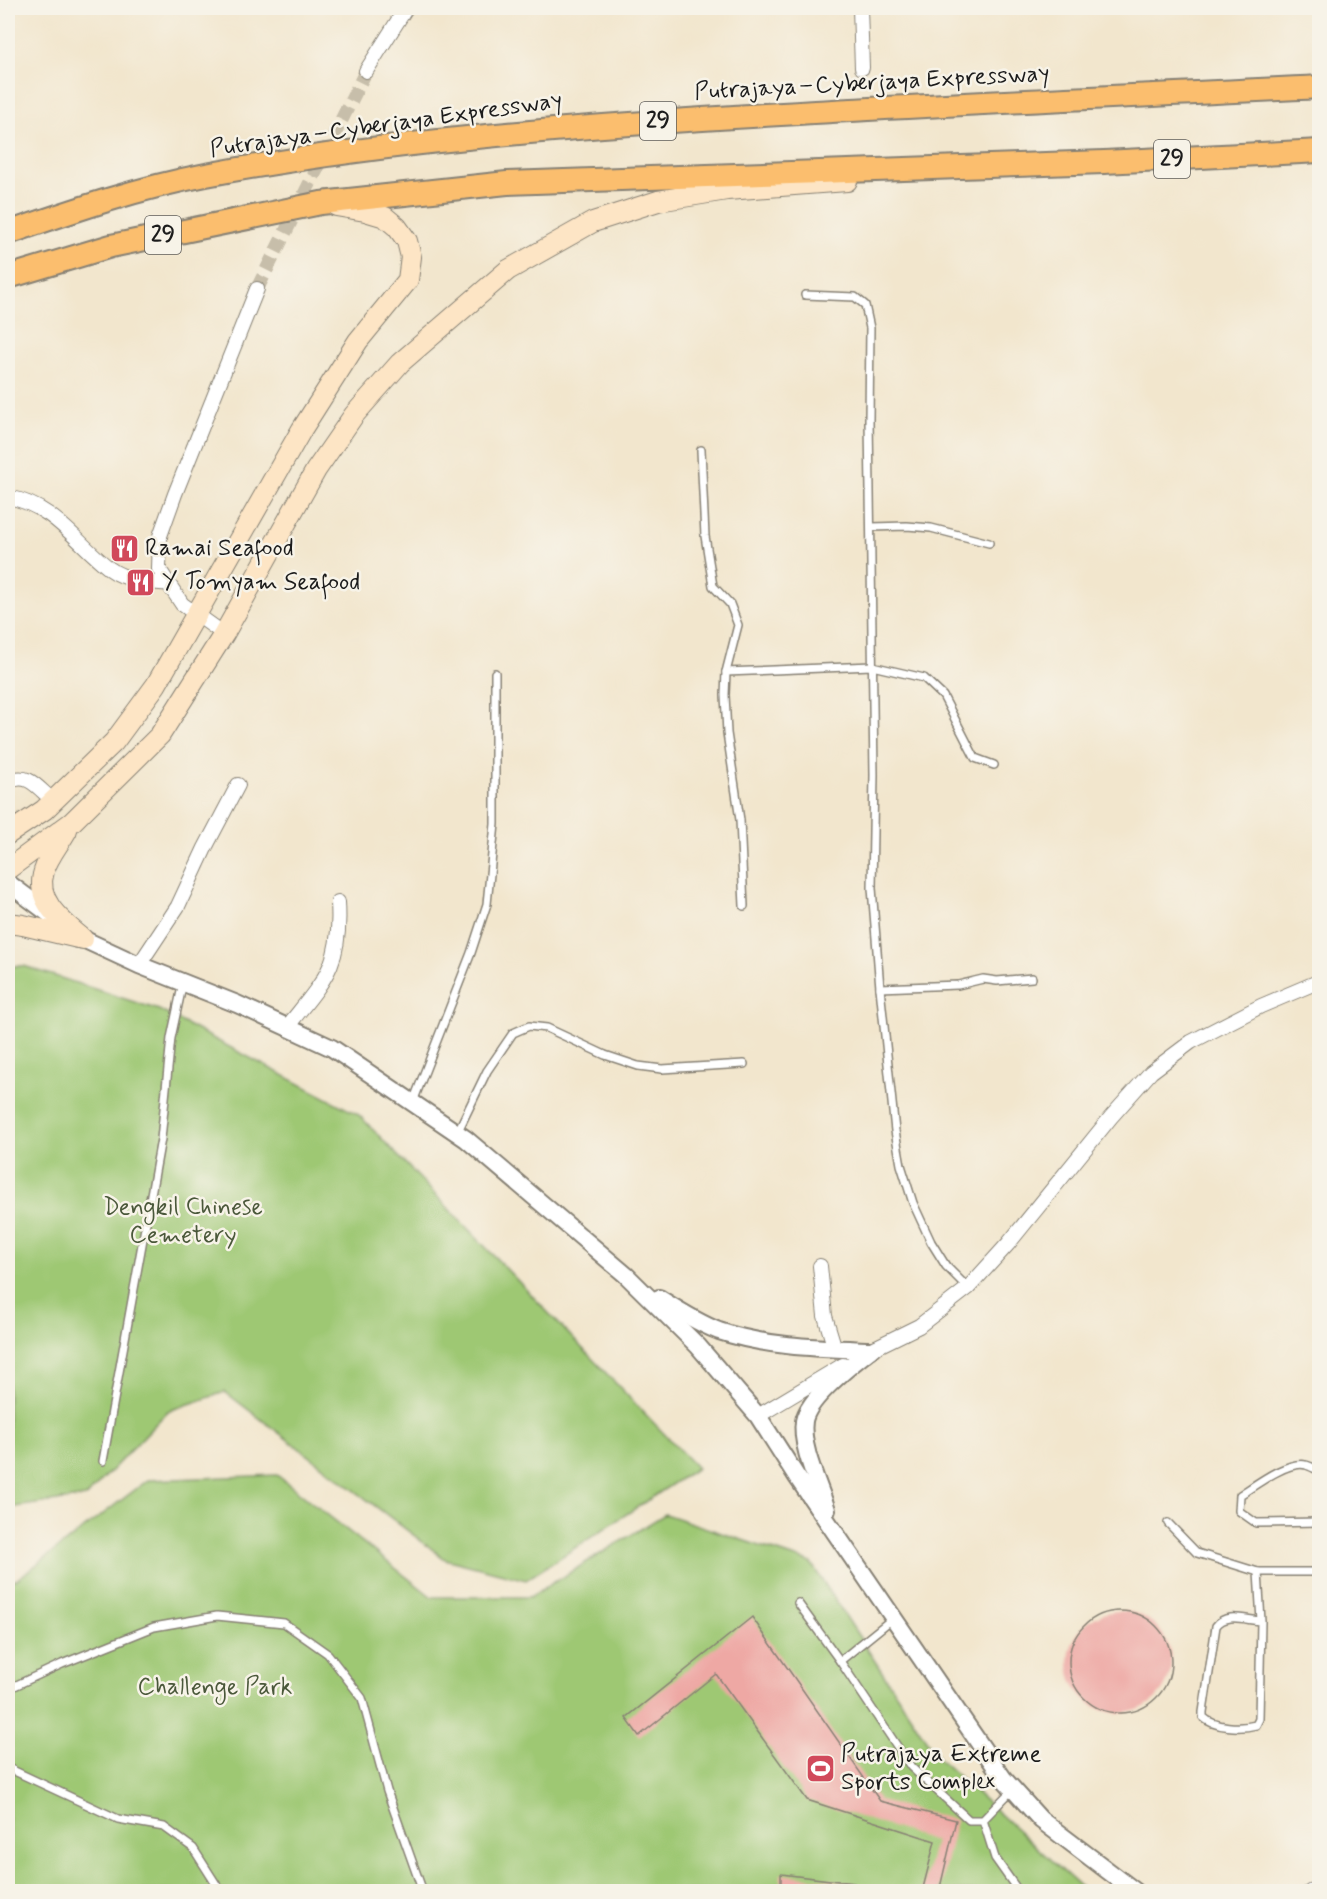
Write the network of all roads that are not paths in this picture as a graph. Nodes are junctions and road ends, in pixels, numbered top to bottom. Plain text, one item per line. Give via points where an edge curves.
1 (406, 8) edge
2 (860, 8) edge
3 (862, 68) dead end
4 (366, 71) tunnel mouth
5 (1320, 87) edge
6 (1320, 151) edge
7 (1239, 155) junction
8 (1104, 162) junction
9 (1320, 166) edge
10 (321, 203) junction
11 (8, 232) edge
12 (8, 278) edge
13 (257, 289) tunnel mouth
14 (805, 295) dead end
15 (701, 450) dead end
16 (8, 497) edge
17 (872, 527) junction
18 (989, 543) dead end
19 (168, 583) junction
20 (197, 615) junction
21 (224, 634) junction
22 (872, 666) junction
23 (726, 672) junction
24 (495, 673) dead end
25 (994, 765) dead end
26 (8, 782) edge
27 (238, 785) dead end
28 (53, 801) junction
29 (72, 822) junction
30 (8, 834) edge
31 (8, 869) edge
32 (8, 884) edge
33 (338, 902) dead end
34 (744, 906) dead end
35 (8, 923) edge
36 (83, 939) junction
37 (139, 965) junction
38 (1032, 978) dead end
39 (1320, 981) edge
40 (183, 982) junction
41 (880, 988) junction
42 (287, 1027) junction
43 (744, 1064) dead end
44 (413, 1102) junction
45 (457, 1133) junction
46 (820, 1266) dead end
47 (626, 1275) junction
48 (968, 1288) junction
49 (835, 1349) junction
50 (870, 1350) junction
51 (758, 1416) junction
52 (103, 1461) dead end
53 (1320, 1471) edge
54 (1320, 1522) edge
55 (1168, 1523) dead end
56 (832, 1528) junction
57 (1258, 1572) junction
58 (1320, 1572) edge
59 (798, 1603) dead end
60 (894, 1618) junction
61 (1261, 1622) junction
62 (840, 1661) junction
63 (8, 1689) edge
64 (8, 1768) edge
65 (1013, 1789) junction
66 (983, 1820) junction
67 (1320, 1886) edge
68 (221, 1892) edge
69 (423, 1892) edge
70 (1019, 1892) edge
71 (1136, 1892) edge
72 (1310, 1892) edge

1 - 4 street
2 - 3 street
5 - 11 highway, Putrajaya–Cyberjaya Expressway / 29 via 855,109 540,130 378,148 204,176 94,204
6 - 7 highway, 29
7 - 8 highway, 29
7 - 9 highway
8 - 10 highway, 29 via 507,183
8 - 21 main road via 727,190 658,201 593,222 508,270 400,363 354,415 316,470
10 - 12 highway, 29 via 111,246
10 - 20 main road via 385,217 397,227 411,258 408,280 358,340 302,429
13 - 19 street via 160,536 159,569
14 - 17 lane via 855,297 865,305 870,328
15 - 23 lane via 712,586 729,603 738,625
16 - 19 street via 42,510 112,571 151,584
17 - 18 lane via 931,528
17 - 22 lane
19 - 20 street via 182,604
20 - 21 street
20 - 28 main road via 156,685 114,742
21 - 29 main road via 160,735
22 - 23 lane
22 - 25 lane via 924,678 943,696 975,758
22 - 41 lane via 872,888
23 - 34 lane via 727,733 740,820
24 - 44 lane via 495,824 487,904
26 - 28 street via 26,778
27 - 37 street via 178,906
28 - 30 main road
29 - 31 main road
29 - 36 main road via 44,869 42,882 44,895 56,916
32 - 36 street
33 - 42 street via 338,942 328,974
35 - 36 main road
36 - 37 street
37 - 40 street
38 - 41 lane
39 - 48 street via 1191,1042 1151,1072
40 - 42 street
40 - 52 lane via 171,1038 161,1139
41 - 48 lane via 901,1166 931,1242 946,1266
42 - 44 street via 332,1048
43 - 45 lane via 662,1069 638,1066 547,1028 529,1026 513,1033 487,1071
44 - 45 street
45 - 47 street
46 - 49 street via 825,1316
47 - 49 street via 686,1315 718,1330 752,1340
47 - 51 street via 698,1346
48 - 50 street via 919,1326
49 - 50 street
50 - 51 street
50 - 56 street via 818,1397 804,1419 804,1441
51 - 56 street
53 - 54 lane via 1296,1465 1265,1478 1240,1496 1239,1512 1256,1523
55 - 57 lane via 1197,1553
56 - 60 street
57 - 58 lane
57 - 61 lane
59 - 62 lane
60 - 62 lane
60 - 65 street
61 - 61 lane via 1256,1725 1246,1728 1208,1723 1203,1712 1216,1626 1227,1617
62 - 66 lane via 911,1767 969,1820
63 - 69 lane via 154,1627 217,1616 284,1623 328,1654 362,1698 387,1791
64 - 68 lane via 118,1819 164,1827 193,1848
65 - 66 lane
65 - 71 street via 1041,1820
66 - 70 lane via 995,1858
67 - 72 street

